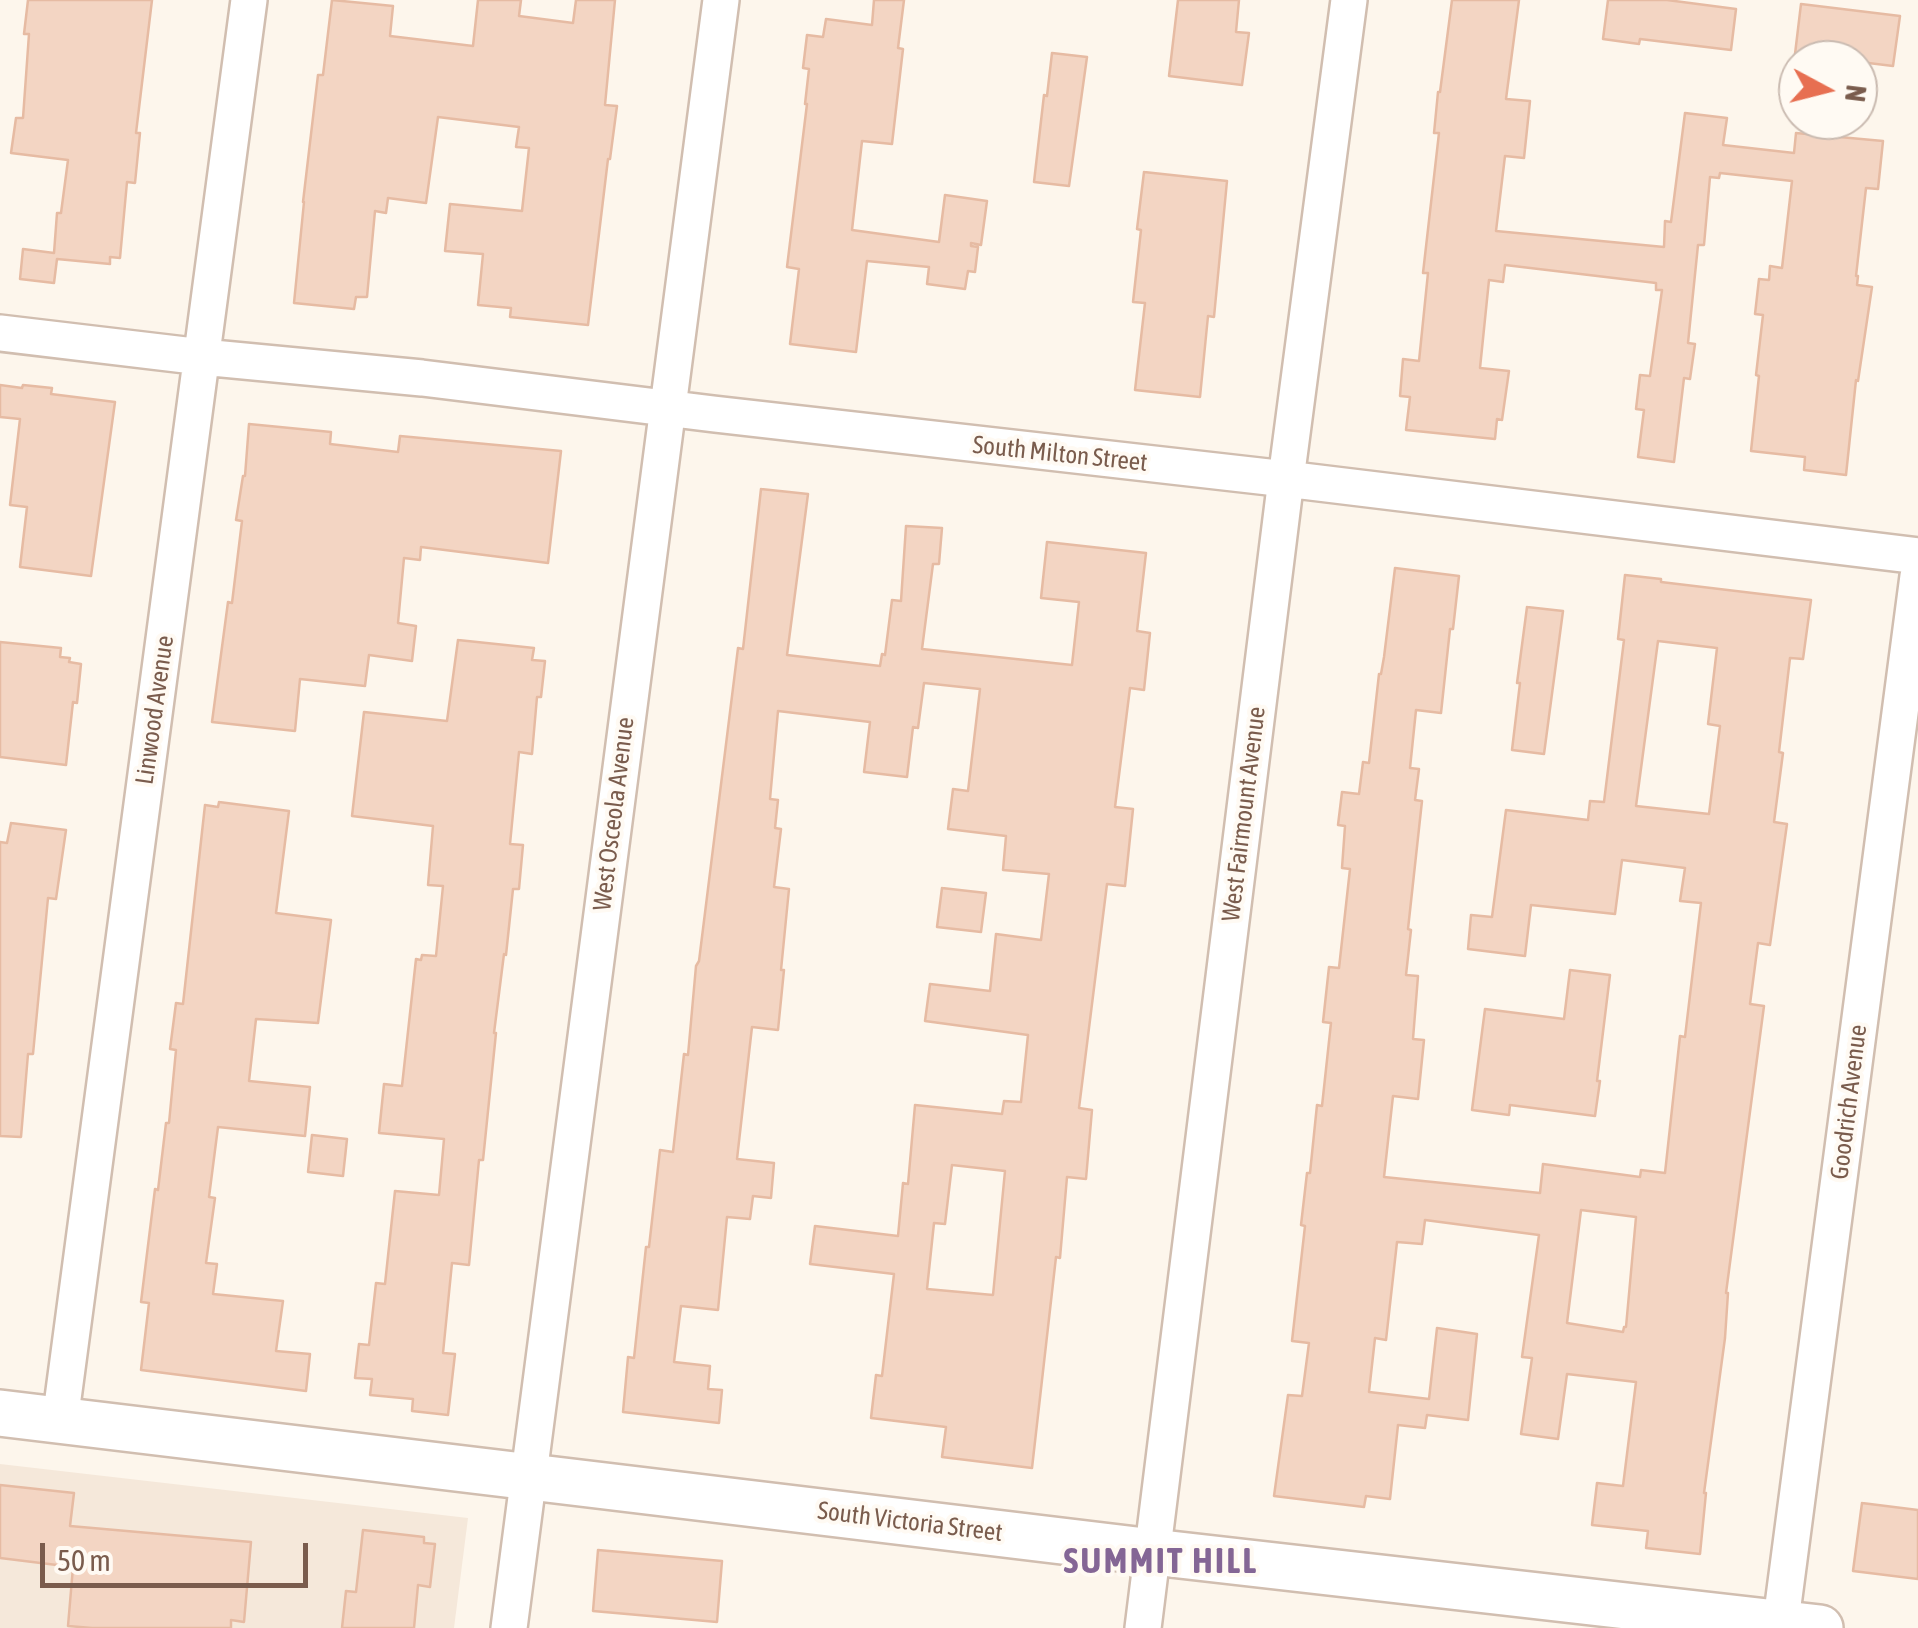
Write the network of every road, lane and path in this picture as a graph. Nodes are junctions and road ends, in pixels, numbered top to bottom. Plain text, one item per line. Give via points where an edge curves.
1 (249, 0) edge
2 (721, 0) edge
3 (1349, 0) edge
4 (0, 334) edge
5 (202, 357) junction
6 (667, 409) junction
7 (1286, 479) junction
8 (1918, 556) edge
9 (1918, 576) edge
10 (0, 1413) edge
11 (60, 1421) junction
12 (528, 1477) junction
13 (1153, 1552) junction
14 (1794, 1626) edge
15 (509, 1628) edge
16 (1144, 1628) edge

1 - 5 street, Linwood Avenue
2 - 6 street, West Osceola Avenue
3 - 7 street, West Fairmount Avenue
4 - 5 street, South Milton Street
5 - 6 street, South Milton Street
5 - 11 street, Linwood Avenue
6 - 7 street, South Milton Street
6 - 12 street, West Osceola Avenue
7 - 8 street, South Milton Street
7 - 13 street, West Fairmount Avenue
9 - 14 street, Goodrich Avenue
10 - 11 street, South Victoria Street
11 - 12 street, South Victoria Street
12 - 13 street, South Victoria Street
12 - 15 street, West Osceola Avenue
13 - 14 street, South Victoria Street
13 - 16 street, West Fairmount Avenue

